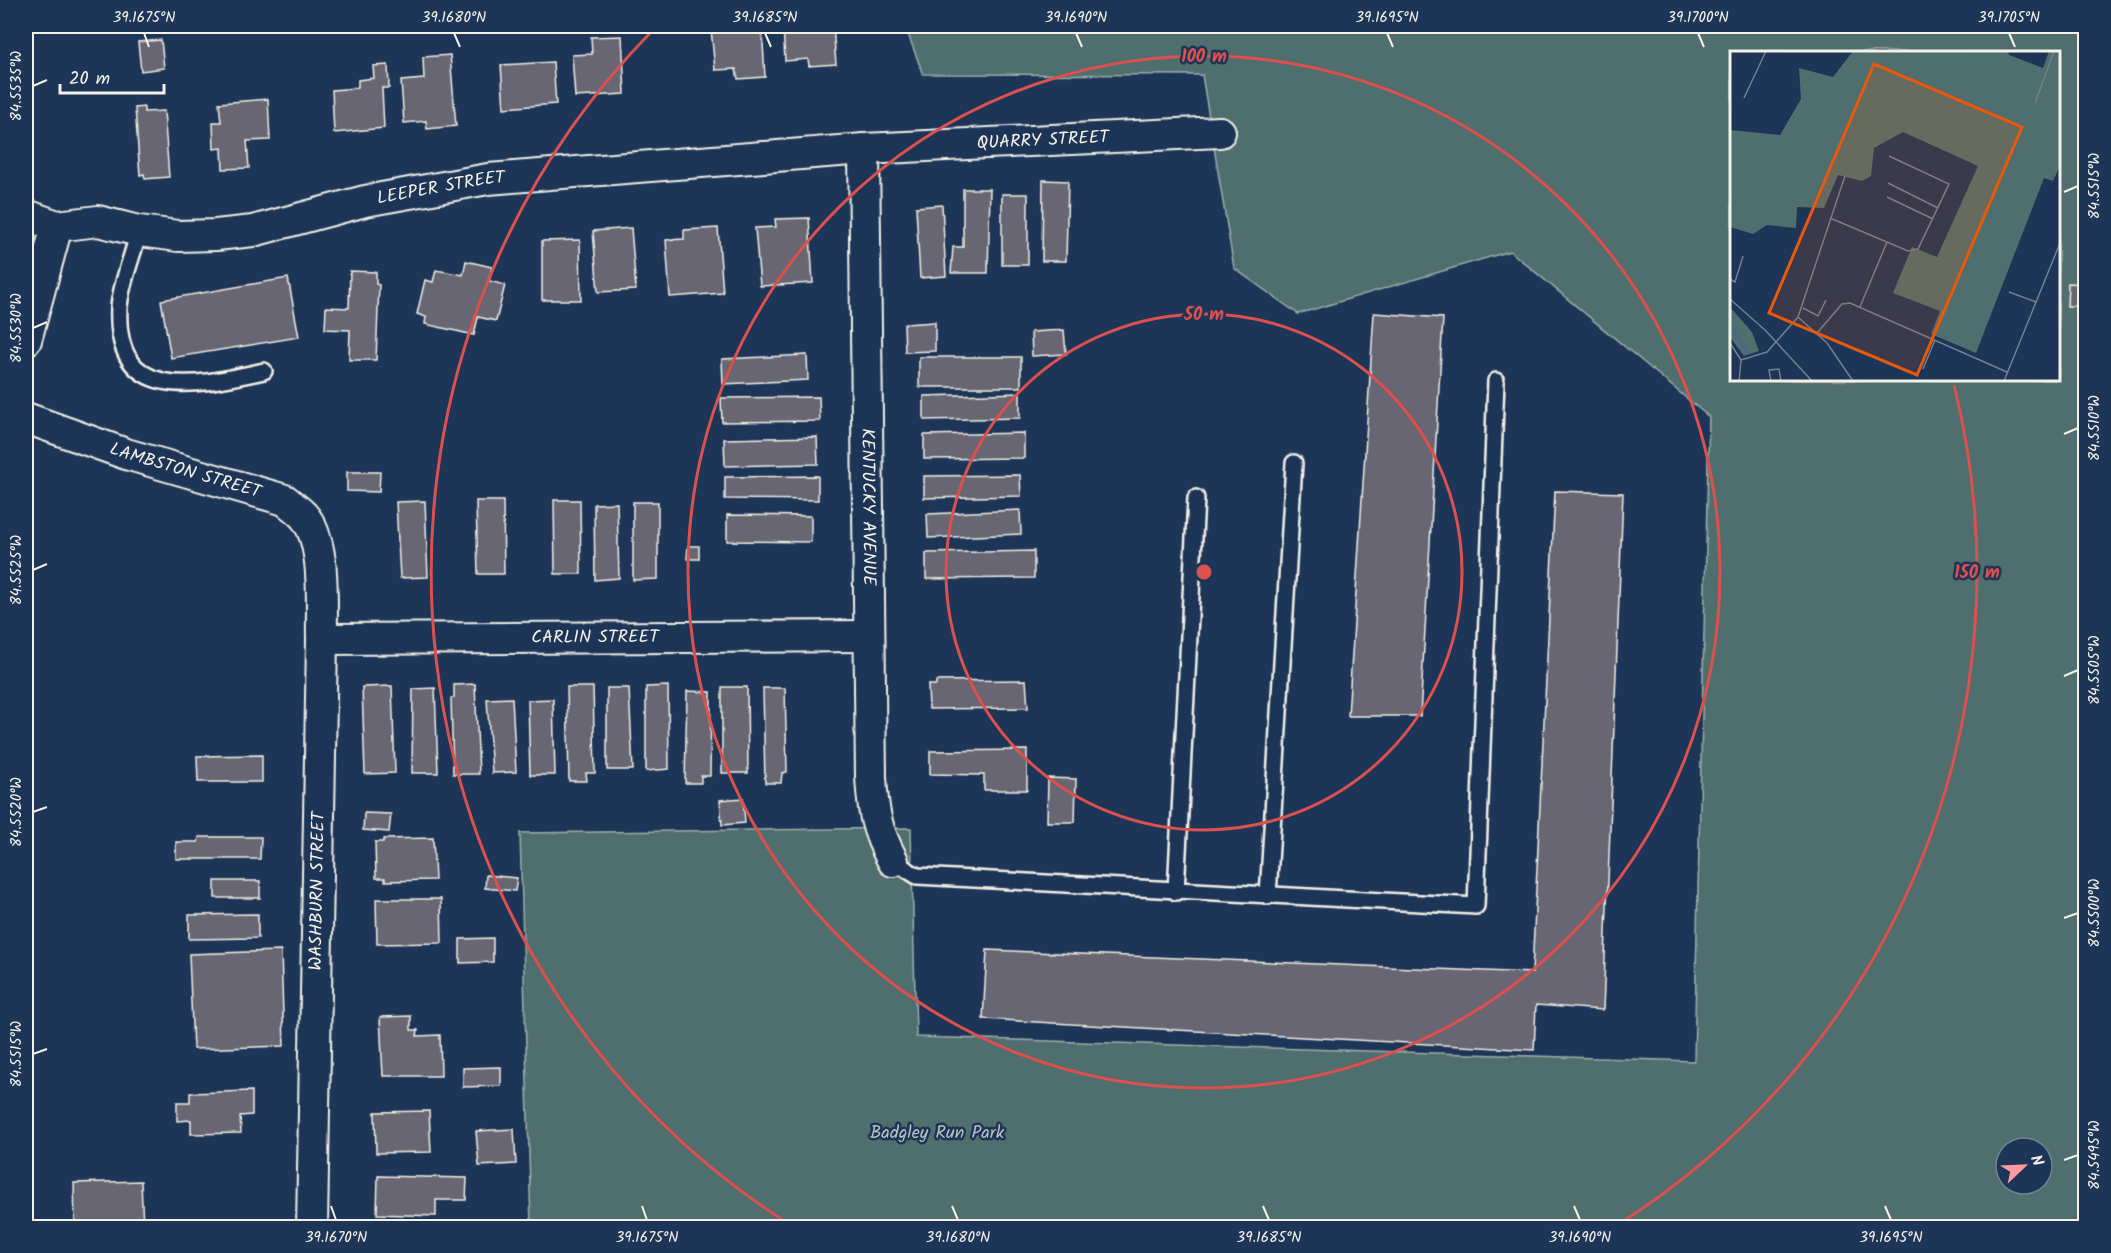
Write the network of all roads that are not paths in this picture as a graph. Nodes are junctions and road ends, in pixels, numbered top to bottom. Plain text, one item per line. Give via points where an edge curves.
1 (1220, 132) dead end
2 (864, 148) junction
3 (26, 215) edge
4 (57, 226) junction
5 (139, 231) junction
6 (26, 340) edge
7 (264, 371) dead end
8 (1496, 381) dead end
9 (26, 418) edge
10 (1294, 463) dead end
11 (1196, 498) dead end
12 (319, 554) joint
13 (869, 636) junction
14 (322, 639) junction
15 (893, 861) joint
16 (1176, 892) junction
17 (1268, 896) junction
18 (312, 1227) edge

1 - 2 street, QUARRY STREET
2 - 5 street, LEEPER STREET via 488,179 365,201 253,231 178,236
2 - 13 street, KENTUCKY AVENUE
3 - 4 street, LEEPER STREET
4 - 5 street, LEEPER STREET via 98,221
4 - 6 street
5 - 7 lane via 119,306 121,336 129,360 146,375 168,384 204,384
8 - 17 lane via 1476,906
9 - 12 street, LAMBSTON STREET via 126,454 285,500 304,516
10 - 17 lane
11 - 16 lane
12 - 14 street, WASHBURN STREET
13 - 14 street, CARLIN STREET
13 - 15 street, KENTUCKY AVENUE via 873,811 878,834
14 - 18 street, WASHBURN STREET
15 - 16 lane via 917,876
16 - 17 lane

